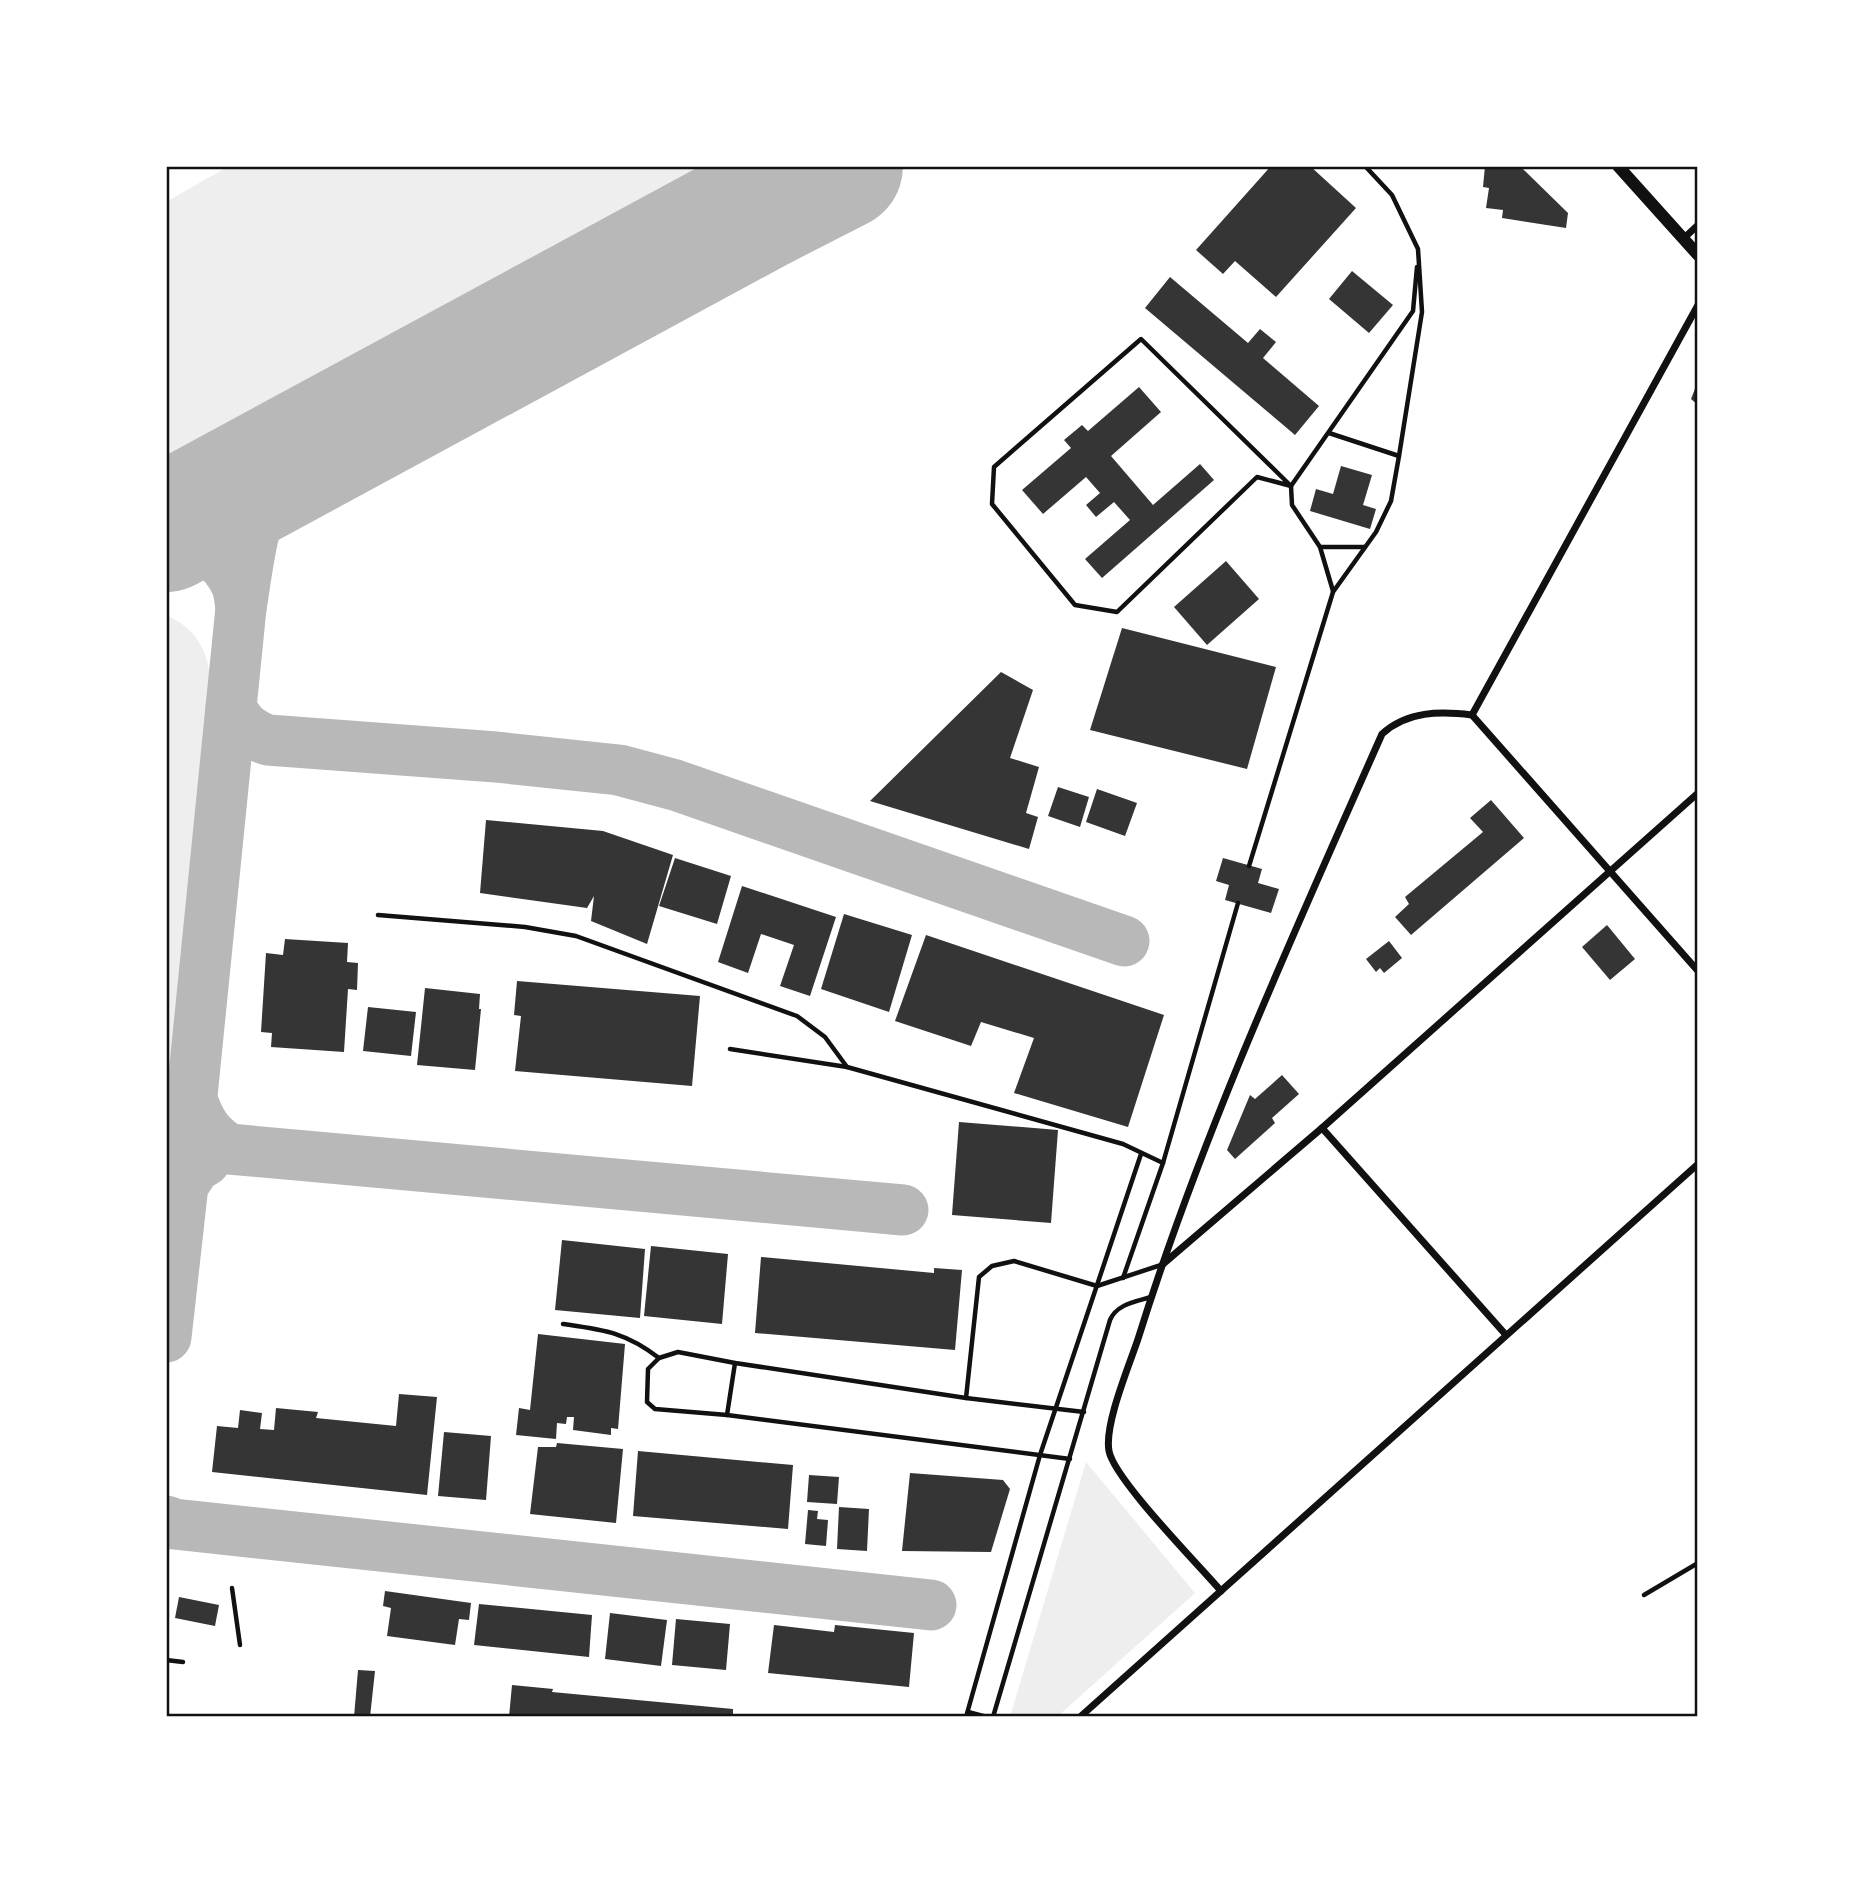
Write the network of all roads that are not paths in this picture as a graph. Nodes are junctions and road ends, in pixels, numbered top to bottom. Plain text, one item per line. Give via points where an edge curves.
1 (1365, 166) edge
2 (1618, 166) edge
3 (1698, 225) edge
4 (1683, 239) junction
5 (1418, 249) junction
6 (1698, 255) edge
7 (1698, 305) edge
8 (1328, 433) junction
9 (1399, 456) junction
10 (1291, 486) junction
11 (1321, 547) junction
12 (1365, 547) junction
13 (1333, 592) junction
14 (1472, 715) junction
15 (1698, 793) edge
16 (1249, 866) dead end
17 (1610, 871) junction
18 (1238, 903) dead end
19 (378, 915) dead end
20 (1698, 971) edge
21 (730, 1049) dead end
22 (847, 1067) junction
23 (1322, 1128) junction
24 (1141, 1154) junction
25 (1163, 1163) junction
26 (1698, 1164) edge
27 (1162, 1265) junction
28 (1124, 1278) junction
29 (1097, 1286) junction
30 (1151, 1297) junction
31 (563, 1324) dead end
32 (1506, 1335) junction
33 (659, 1358) junction
34 (736, 1363) junction
35 (966, 1398) junction
36 (1055, 1409) junction
37 (1084, 1412) junction
38 (727, 1415) junction
39 (1040, 1455) junction
40 (1070, 1460) junction
41 (1698, 1563) edge
42 (232, 1588) dead end
43 (1221, 1591) junction
44 (1644, 1595) dead end
45 (240, 1645) dead end
46 (166, 1660) edge
47 (183, 1662) dead end
48 (967, 1714) edge
49 (987, 1717) edge
50 (993, 1717) edge
51 (1080, 1717) edge

1 - 5 lane via 1392,195
2 - 4 main road
3 - 4 street
4 - 6 main road
5 - 8 lane via 1413,311
5 - 9 lane via 1422,312
7 - 14 street
8 - 9 lane
8 - 10 lane
9 - 12 lane via 1391,501
10 - 10 lane via 1141,339 994,467 992,504 1075,605 1117,612 1257,477
10 - 11 lane via 1292,505
11 - 12 lane
11 - 13 lane
12 - 13 lane
13 - 16 lane
14 - 17 street
14 - 27 street via 1448,712 1408,718 1382,734 1238,1061
15 - 17 street
17 - 20 street
17 - 23 street
18 - 25 lane
19 - 22 lane via 525,927 576,936 797,1016 825,1037
21 - 22 lane
22 - 24 lane via 1123,1144
23 - 27 street
23 - 32 street
24 - 25 lane
24 - 29 lane
25 - 28 lane
26 - 32 street
27 - 28 lane
27 - 30 street
28 - 29 lane
29 - 35 lane via 1014,1261 992,1266 979,1277
29 - 36 lane
30 - 37 lane via 1114,1313
30 - 43 street via 1111,1422 1108,1449 1118,1474
31 - 33 lane via 611,1331
32 - 43 street
33 - 34 lane via 678,1352
33 - 38 lane via 648,1369 647,1402 655,1409
34 - 35 lane
34 - 38 lane
35 - 36 lane
36 - 37 lane
36 - 39 lane
37 - 40 lane
38 - 39 lane
39 - 40 lane
39 - 48 lane
40 - 50 lane
41 - 44 lane
42 - 45 lane
43 - 51 street
46 - 47 lane
48 - 49 lane

